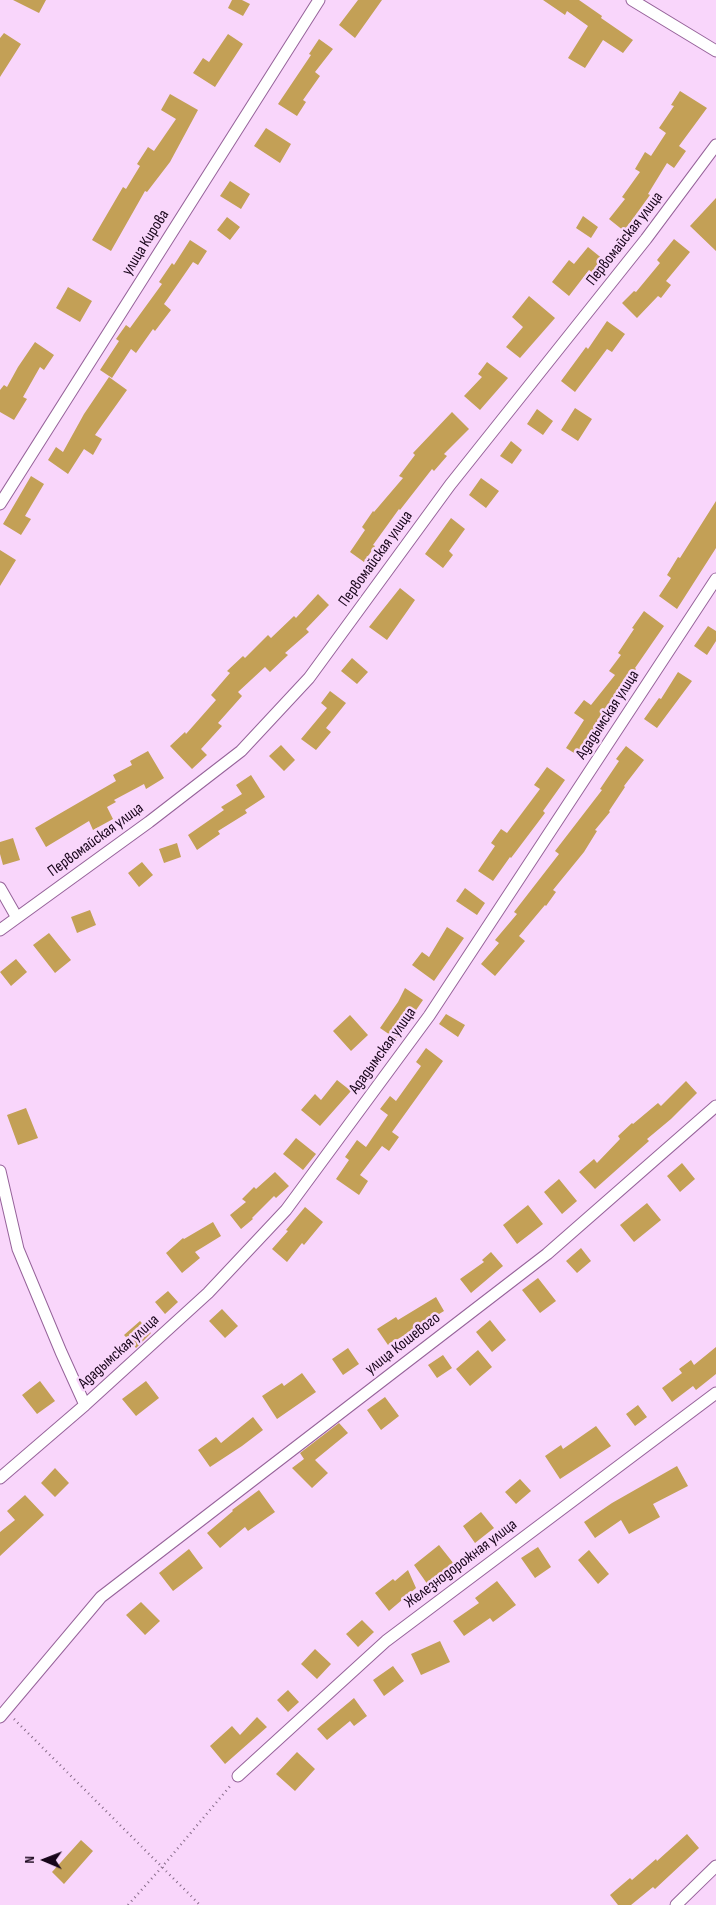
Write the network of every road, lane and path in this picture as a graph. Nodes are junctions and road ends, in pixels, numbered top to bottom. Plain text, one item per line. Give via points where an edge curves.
1 (319, 0) edge
2 (632, 0) edge
3 (716, 51) edge
4 (716, 145) edge
5 (0, 504) edge
6 (716, 579) edge
7 (0, 888) edge
8 (16, 916) junction
9 (0, 930) edge
10 (716, 1106) edge
11 (0, 1171) edge
12 (716, 1393) edge
13 (85, 1405) junction
14 (0, 1478) edge
15 (3, 1714) edge
16 (238, 1776) joint
17 (716, 1866) edge
18 (162, 1867) junction
19 (128, 1905) edge
20 (200, 1905) edge
21 (676, 1905) edge

1 - 5 street, улица Кирова
2 - 3 street
4 - 8 street, Первомайская улица via 646,239 450,485 309,678 241,751 149,822
6 - 13 street, Ададымская улица via 429,1016 286,1210 208,1293
7 - 8 street
8 - 9 street, Первомайская улица
10 - 15 street, улица Кошевого via 547,1254 100,1597
11 - 13 street via 18,1249
12 - 16 street, Железнодорожная улица via 386,1641
13 - 14 street, Ададымская улица
15 - 18 path
16 - 18 path
17 - 21 street
18 - 19 path
18 - 20 path

